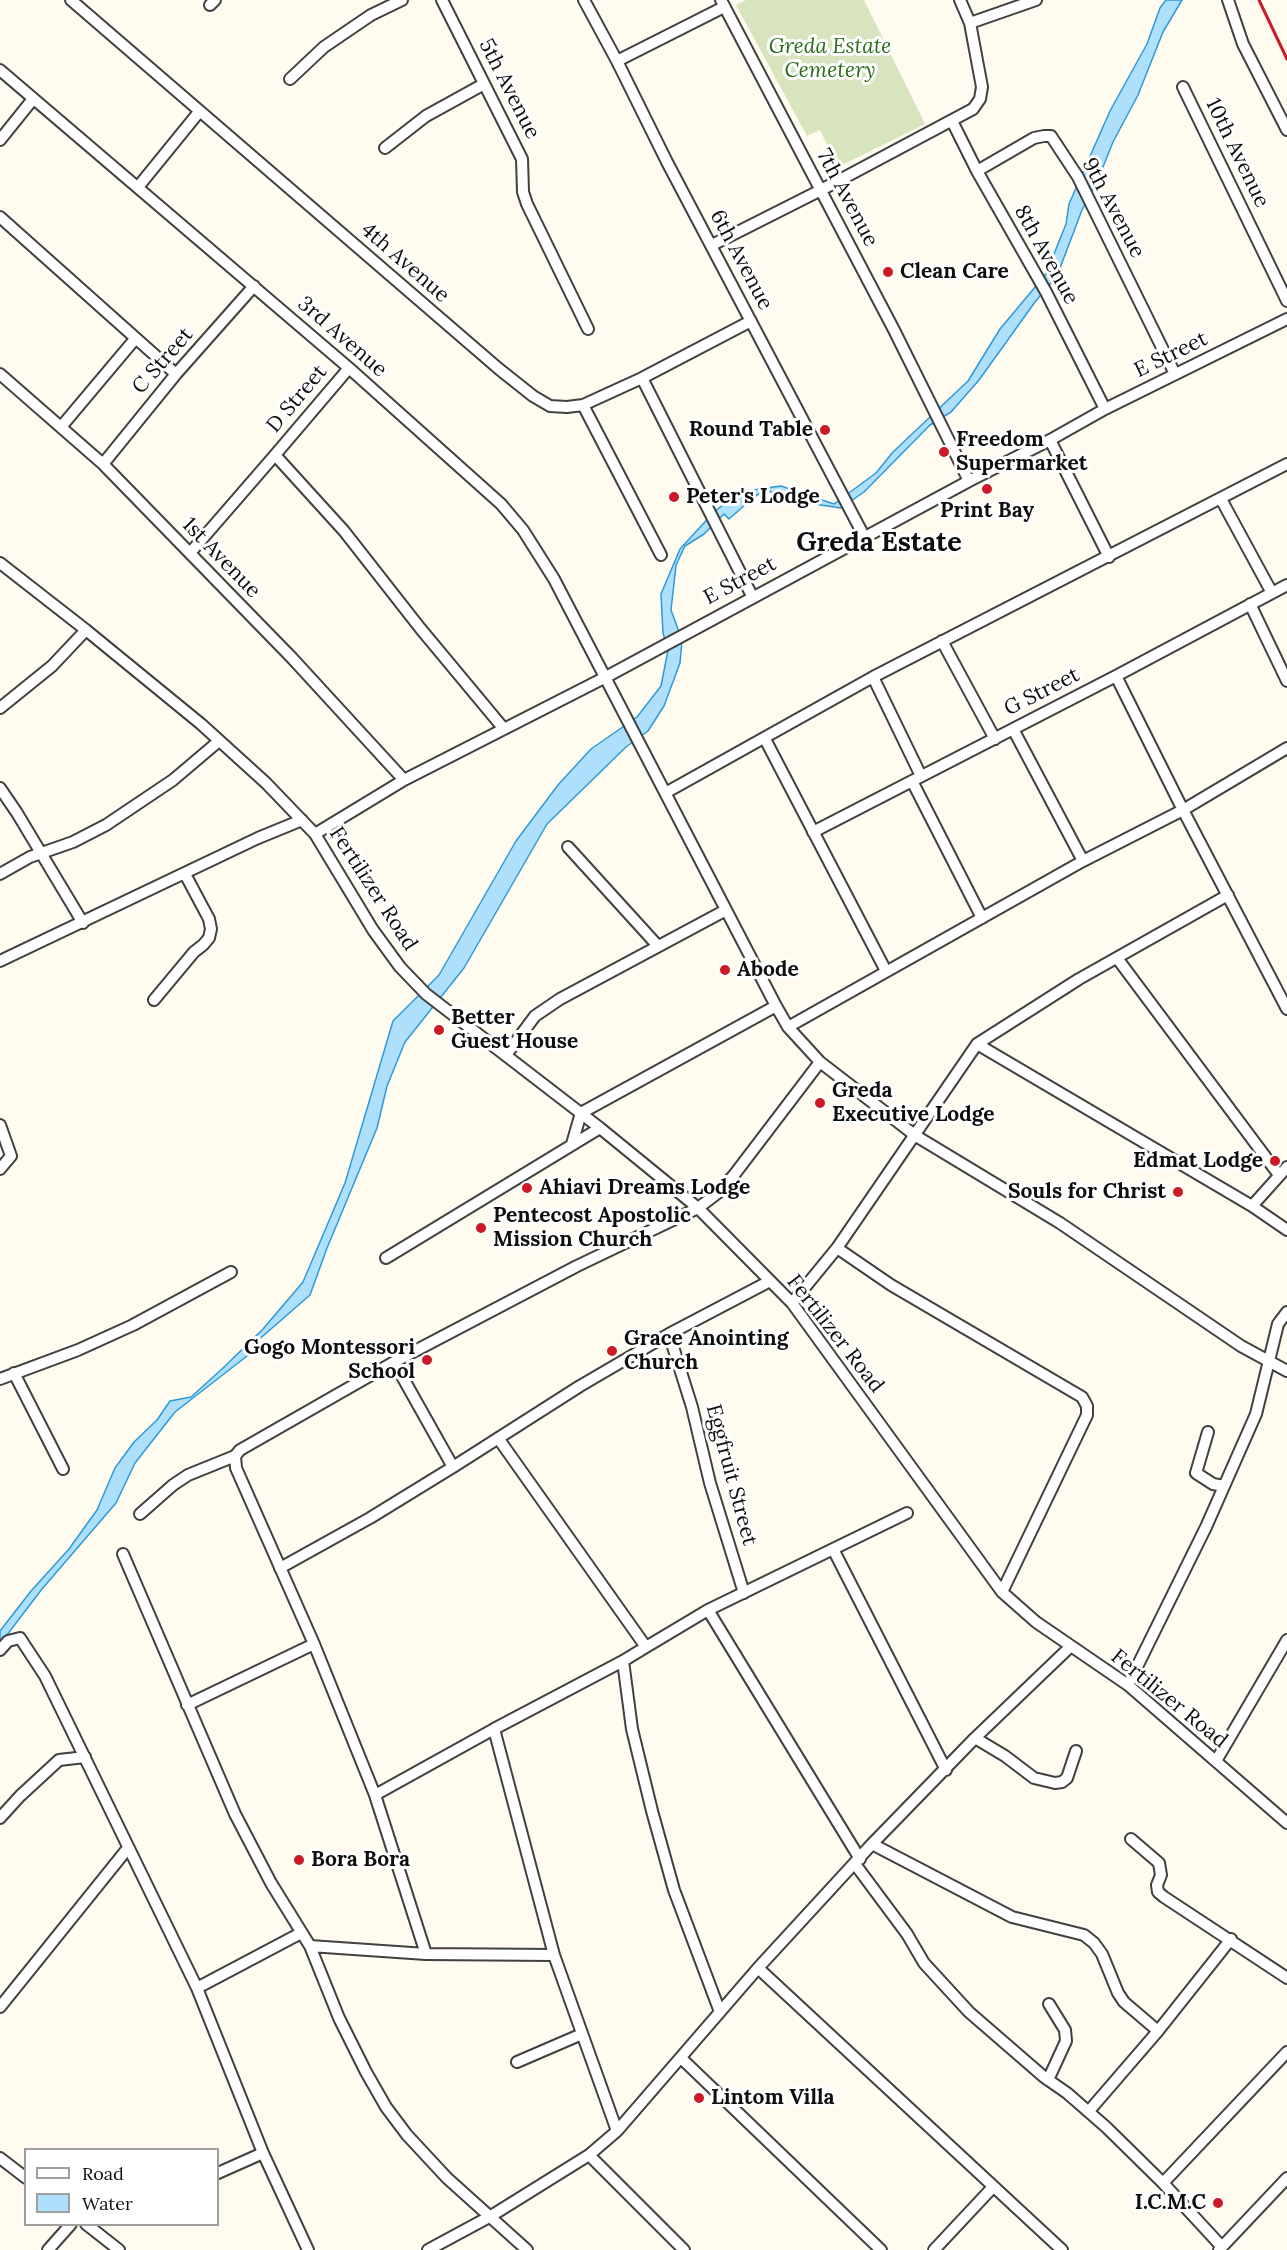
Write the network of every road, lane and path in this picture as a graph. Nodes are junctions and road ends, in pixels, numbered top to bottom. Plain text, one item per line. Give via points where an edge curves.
1 (71, 0) edge
2 (402, 0) edge
3 (442, 0) edge
4 (584, 0) edge
5 (960, 0) edge
6 (1036, 0) edge
7 (1228, 0) edge
8 (723, 4) edge
9 (970, 23) junction
10 (617, 61) junction
11 (0, 70) edge
12 (290, 79) dead end
13 (484, 84) junction
14 (1183, 87) dead end
15 (33, 99) junction
16 (199, 112) junction
17 (951, 121) junction
18 (1287, 130) edge
19 (0, 140) edge
20 (385, 148) dead end
21 (977, 171) junction
22 (138, 187) junction
23 (821, 190) junction
24 (0, 217) edge
25 (712, 245) junction
26 (254, 286) junction
27 (1287, 302) edge
28 (1287, 319) edge
29 (751, 321) junction
30 (588, 329) dead end
31 (135, 339) junction
32 (349, 368) junction
33 (0, 374) edge
34 (176, 374) junction
35 (1175, 374) junction
36 (642, 378) junction
37 (584, 405) junction
38 (1105, 409) junction
39 (61, 427) junction
40 (1050, 441) junction
41 (275, 455) junction
42 (103, 464) junction
43 (1287, 464) edge
44 (969, 481) junction
45 (1221, 499) junction
46 (865, 538) junction
47 (189, 553) junction
48 (661, 555) dead end
49 (1108, 557) junction
50 (0, 563) edge
51 (1287, 585) edge
52 (1272, 592) junction
53 (752, 596) junction
54 (1250, 604) junction
55 (86, 630) junction
56 (942, 641) junction
57 (1116, 676) junction
58 (606, 677) junction
59 (873, 677) junction
60 (1287, 681) edge
61 (0, 708) edge
62 (504, 729) junction
63 (1013, 729) junction
64 (765, 739) junction
65 (995, 739) junction
66 (219, 741) junction
67 (1287, 748) edge
68 (917, 778) junction
69 (404, 780) junction
70 (0, 788) edge
71 (667, 792) junction
72 (1183, 810) junction
73 (302, 820) junction
74 (813, 832) junction
75 (315, 834) junction
76 (568, 847) dead end
77 (40, 853) junction
78 (1083, 861) junction
79 (0, 874) edge
80 (185, 874) junction
81 (1228, 895) junction
82 (726, 910) junction
83 (982, 918) junction
84 (83, 923) junction
85 (658, 946) junction
86 (1117, 958) junction
87 (0, 962) edge
88 (886, 971) junction
89 (154, 1000) dead end
90 (776, 1006) junction
91 (1287, 1009) edge
92 (788, 1026) junction
93 (977, 1044) junction
94 (506, 1055) junction
95 (820, 1062) junction
96 (581, 1113) junction
97 (0, 1125) edge
98 (600, 1128) junction
99 (916, 1136) junction
100 (572, 1144) junction
101 (0, 1168) edge
102 (1283, 1171) edge
103 (1252, 1206) junction
104 (698, 1208) junction
105 (1287, 1230) edge
106 (837, 1248) junction
107 (386, 1257) dead end
108 (231, 1272) dead end
109 (770, 1281) junction
110 (792, 1303) junction
111 (1287, 1312) edge
112 (669, 1334) junction
113 (394, 1362) junction
114 (1269, 1362) junction
115 (1287, 1371) edge
116 (14, 1373) junction
117 (0, 1379) edge
118 (1208, 1432) dead end
119 (498, 1438) junction
120 (235, 1456) junction
121 (453, 1467) junction
122 (63, 1469) dead end
123 (1224, 1486) junction
124 (907, 1513) dead end
125 (140, 1514) dead end
126 (833, 1549) junction
127 (123, 1554) dead end
128 (280, 1568) junction
129 (1002, 1592) junction
130 (744, 1593) junction
131 (708, 1610) junction
132 (1287, 1640) edge
133 (314, 1644) junction
134 (646, 1647) junction
135 (1070, 1647) junction
136 (0, 1650) edge
137 (623, 1661) junction
138 (1128, 1685) junction
139 (188, 1705) junction
140 (494, 1729) junction
141 (975, 1738) junction
142 (1076, 1751) dead end
143 (85, 1757) junction
144 (1216, 1761) junction
145 (946, 1770) junction
146 (375, 1795) junction
147 (0, 1818) edge
148 (1287, 1823) edge
149 (1131, 1839) dead end
150 (872, 1844) junction
151 (128, 1848) junction
152 (857, 1862) junction
153 (301, 1933) junction
154 (1231, 1939) junction
155 (310, 1946) junction
156 (426, 1954) junction
157 (554, 1955) junction
158 (758, 1968) junction
159 (1287, 1978) edge
160 (197, 1988) junction
161 (1049, 2004) dead end
162 (0, 2007) edge
163 (720, 2012) junction
164 (1158, 2031) junction
165 (582, 2034) junction
166 (1287, 2052) edge
167 (681, 2058) junction
168 (517, 2062) dead end
169 (1048, 2080) junction
170 (1089, 2111) junction
171 (617, 2131) junction
172 (263, 2153) junction
173 (589, 2155) junction
174 (0, 2158) edge
175 (219, 2174) edge
176 (24, 2176) edge
177 (1287, 2178) edge
178 (1163, 2183) junction
179 (993, 2187) junction
180 (491, 2216) junction
181 (69, 2226) edge
182 (90, 2227) edge
183 (1221, 2249) edge
184 (48, 2250) edge
185 (118, 2250) edge
186 (308, 2250) edge
187 (428, 2250) edge
188 (527, 2250) edge
189 (684, 2250) edge
190 (881, 2250) edge
191 (934, 2250) edge
192 (1062, 2250) edge

1 - 16 street, 4th Avenue
2 - 12 street via 370,15 324,47
3 - 13 street, 5th Avenue
4 - 10 street, 6th Avenue
5 - 9 street
6 - 9 street
7 - 18 street via 1243,44
8 - 10 street
8 - 23 street, 7th Avenue
9 - 17 street via 982,87 980,99 973,109
10 - 25 street, 6th Avenue
11 - 15 street, 3rd Avenue
13 - 20 street via 426,116
13 - 30 street, 5th Avenue via 522,159 527,204
14 - 27 street, 10th Avenue
15 - 19 street
15 - 22 street, 3rd Avenue
16 - 22 street
16 - 37 street, 4th Avenue via 533,396 550,405
17 - 21 street, 8th Avenue
17 - 23 street
21 - 35 street, 9th Avenue via 1034,138 1050,136 1078,177
21 - 38 street, 8th Avenue via 1046,292
22 - 26 street, 3rd Avenue
23 - 25 street
23 - 44 street, 7th Avenue
24 - 31 street
25 - 29 street, 6th Avenue
26 - 32 street, 3rd Avenue
26 - 34 street, C Street
28 - 35 street, E Street
29 - 36 street, 4th Avenue
29 - 46 street, 6th Avenue
31 - 34 street
31 - 39 street
32 - 41 street, D Street
32 - 58 street, 3rd Avenue via 501,504 523,530
33 - 39 street, 1st Avenue
34 - 42 street, C Street
35 - 38 street, E Street
36 - 37 street, 4th Avenue
36 - 53 street
37 - 48 street
38 - 40 street, E Street
39 - 42 street, 1st Avenue
40 - 44 street, E Street
40 - 49 street
41 - 47 street, D Street
41 - 62 street via 344,531
42 - 47 street, 1st Avenue
43 - 45 street
44 - 46 street, E Street
45 - 49 street
45 - 52 street
46 - 53 street, E Street
47 - 69 street, 1st Avenue
49 - 56 street
50 - 55 street, Fertilizer Road
51 - 52 street, G Street
52 - 54 street, G Street
53 - 58 street, E Street
54 - 57 street, G Street
54 - 60 street
55 - 61 street via 52,666
55 - 66 street, Fertilizer Road
56 - 59 street
56 - 65 street
57 - 63 street, G Street
57 - 72 street
58 - 62 street, E Street
58 - 71 street, 3rd Avenue
59 - 64 street
59 - 68 street
62 - 69 street, E Street
63 - 65 street, G Street
63 - 78 street
64 - 71 street
64 - 74 street
65 - 68 street, G Street
66 - 73 street, Fertilizer Road
66 - 77 street via 173,780 106,825 74,842
67 - 72 street
68 - 74 street, G Street
68 - 83 street
69 - 75 street, E Street
70 - 77 street
71 - 82 street, 3rd Avenue
72 - 78 street
72 - 81 street
73 - 75 street, Fertilizer Road
73 - 80 street
74 - 88 street
75 - 94 street, Fertilizer Road via 399,967 426,994
76 - 85 street
77 - 79 street
77 - 84 street
78 - 83 street
80 - 84 street
80 - 89 street via 209,919 209,938
81 - 86 street
81 - 91 street
82 - 85 street
82 - 90 street, 3rd Avenue
83 - 88 street
84 - 87 street
85 - 94 street via 535,1016
86 - 93 street
86 - 102 street
88 - 92 street
90 - 92 street, 3rd Avenue
90 - 96 street
92 - 95 street, 3rd Avenue
93 - 99 street
93 - 103 street
94 - 96 street, Fertilizer Road
95 - 99 street, 3rd Avenue
95 - 104 street via 734,1176
96 - 98 street, Fertilizer Road
96 - 100 street
97 - 101 street via 10,1156
98 - 100 street
98 - 104 street, Fertilizer Road
99 - 106 street
99 - 114 street, 3rd Avenue via 1060,1223
100 - 107 street
102 - 103 street
103 - 105 street
104 - 109 street, Fertilizer Road
104 - 113 street
106 - 110 street
106 - 129 street via 891,1285 1082,1396 1087,1406 1087,1415
108 - 116 street via 133,1325
109 - 110 street, Fertilizer Road
109 - 112 street
110 - 129 street, Fertilizer Road
111 - 114 street via 1278,1324
112 - 119 street
112 - 130 street, Eggfruit Street
113 - 120 street
113 - 121 street
114 - 115 street, 3rd Avenue
114 - 123 street via 1256,1414
116 - 117 street
116 - 122 street
118 - 123 street via 1196,1473
119 - 121 street
119 - 134 street
120 - 125 street via 188,1475
120 - 128 street via 236,1468
121 - 128 street
123 - 138 street
124 - 126 street
126 - 130 street
126 - 145 street
127 - 139 street
128 - 133 street
129 - 135 street, Fertilizer Road
130 - 131 street
131 - 134 street
131 - 152 street
132 - 144 street
133 - 139 street
133 - 146 street
134 - 137 street
135 - 138 street, Fertilizer Road
135 - 141 street
136 - 143 street via 14,1639 20,1638 26,1644
137 - 140 street
137 - 163 street via 632,1729 652,1811 674,1890
138 - 144 street, Fertilizer Road
139 - 153 street via 234,1814
140 - 146 street
140 - 157 street
141 - 142 street via 1034,1778 1055,1783 1067,1778
141 - 145 street
143 - 147 street via 59,1760
143 - 151 street
144 - 148 street, Fertilizer Road
145 - 150 street
146 - 156 street
149 - 154 street via 1160,1863 1157,1885 1164,1898
150 - 152 street
150 - 164 street via 1012,1917 1084,1935 1102,1954 1124,2002
151 - 160 street
151 - 162 street
152 - 158 street
152 - 169 street via 924,1963 969,2012
153 - 155 street
153 - 160 street
154 - 159 street
154 - 164 street
155 - 156 street
155 - 180 street via 339,2018 386,2107 447,2178
156 - 157 street
157 - 165 street
158 - 163 street
158 - 179 street
160 - 172 street
161 - 169 street via 1065,2030 1066,2041
163 - 167 street
164 - 170 street
165 - 168 street
165 - 171 street
166 - 178 street
167 - 171 street
167 - 190 street
169 - 170 street
170 - 178 street
171 - 173 street
172 - 175 street
172 - 186 street
173 - 180 street
173 - 189 street
174 - 176 street
177 - 183 street
178 - 183 street
179 - 191 street
179 - 192 street
180 - 187 street
180 - 188 street
181 - 184 street
182 - 185 street

